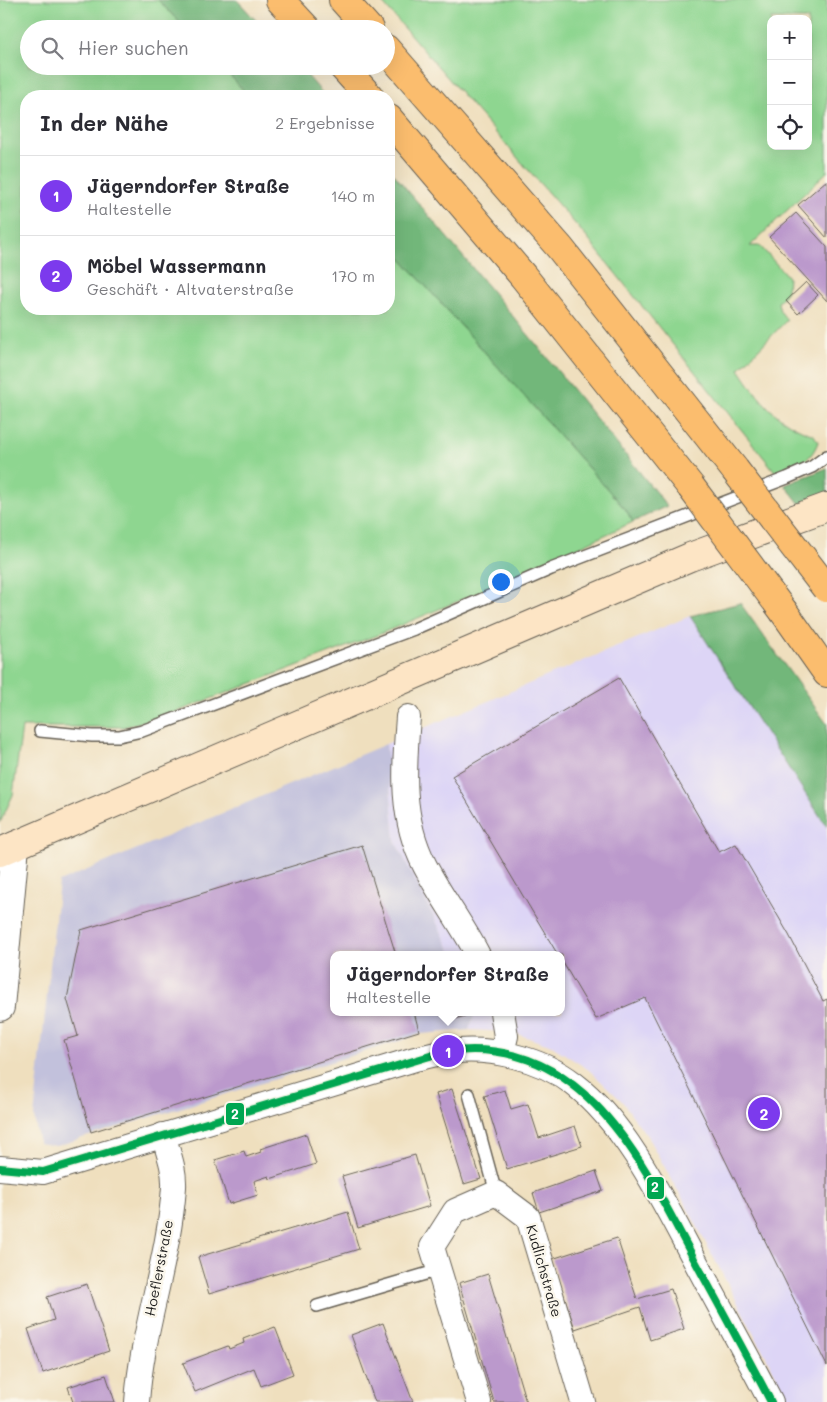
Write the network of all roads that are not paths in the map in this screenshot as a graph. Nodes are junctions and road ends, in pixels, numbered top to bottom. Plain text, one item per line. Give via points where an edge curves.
1 (280, 0) edge
2 (343, 0) edge
3 (299, 20) edge
4 (360, 20) edge
5 (395, 58) edge
6 (350, 75) edge
7 (364, 90) edge
8 (395, 126) edge
9 (827, 456) edge
10 (827, 508) edge
11 (826, 589) edge
12 (827, 673) edge
13 (408, 717) dead end
14 (40, 731) dead end
15 (8, 849) edge
16 (476, 951) edge
17 (0, 1007) edge
18 (503, 1016) edge
19 (502, 1053) junction
20 (469, 1094) dead end
21 (163, 1135) junction
22 (0, 1168) edge
23 (496, 1193) junction
24 (439, 1270) junction
25 (317, 1306) dead end
26 (138, 1402) edge
27 (479, 1402) edge
28 (583, 1402) edge
29 (771, 1402) edge

1 - 3 highway
2 - 4 highway
5 - 11 highway, bridge via 560,248
6 - 7 highway
8 - 12 highway, bridge via 523,276 692,487
9 - 14 lane via 787,478 551,569 414,629 205,709 119,736 73,736
10 - 15 main road via 690,557
13 - 16 street via 403,767 408,815 425,866
15 - 17 street
18 - 19 street via 506,1036
19 - 21 street via 448,1051 414,1059
19 - 29 street via 551,1070 573,1083 612,1123 684,1239
20 - 23 lane
21 - 22 street via 43,1172
21 - 26 street, Hoeflerstraße via 172,1165 174,1187 148,1324
23 - 24 street via 455,1210 432,1247
23 - 28 street, Kudlichstraße via 528,1217
24 - 25 lane
24 - 27 street

